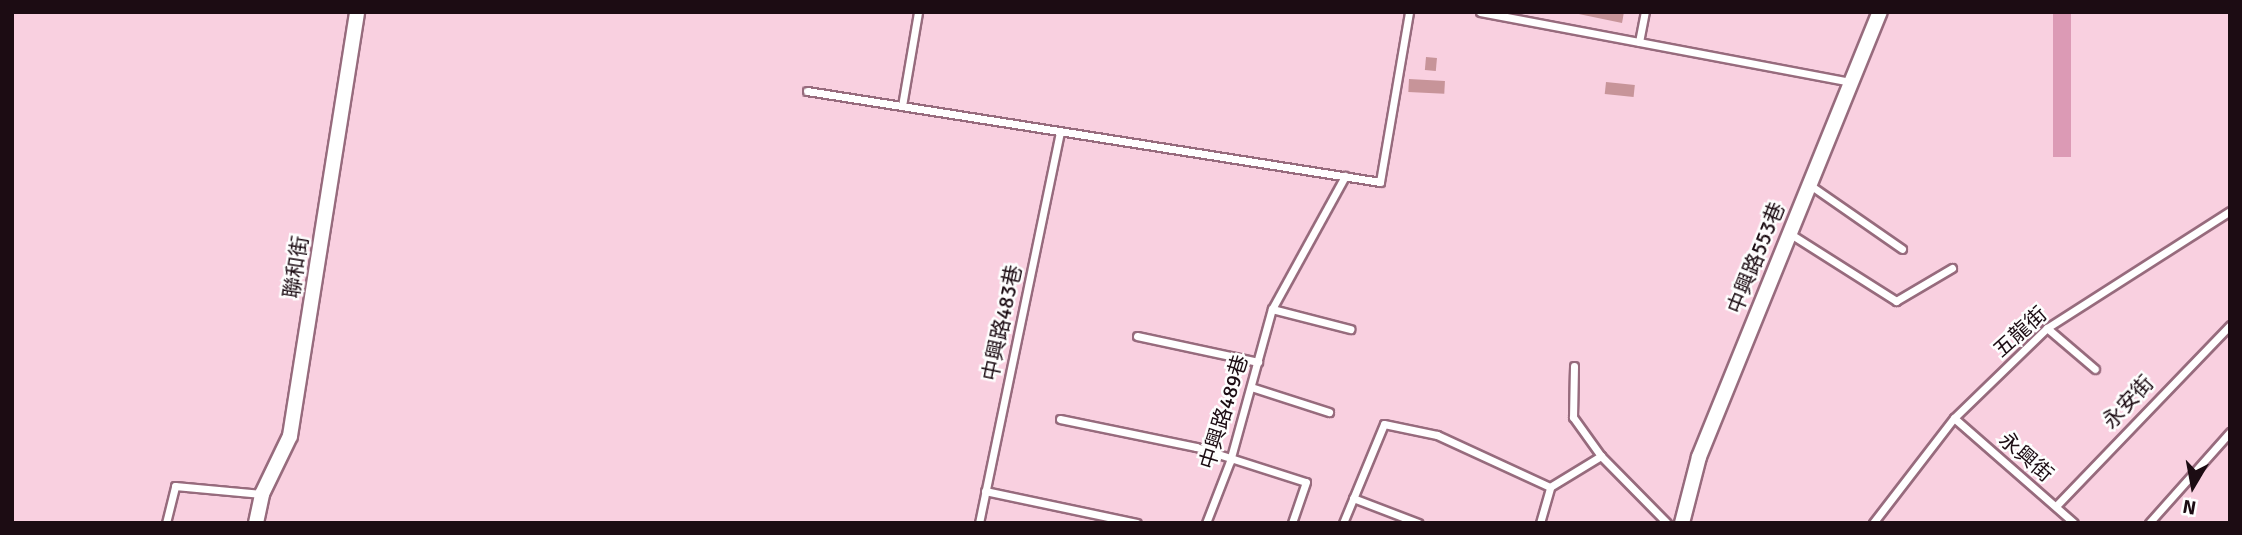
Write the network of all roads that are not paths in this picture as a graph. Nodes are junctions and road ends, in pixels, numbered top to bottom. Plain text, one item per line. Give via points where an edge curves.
1 (357, 12) edge
2 (918, 12) edge
3 (1409, 12) edge
4 (1480, 12) edge
5 (1644, 12) edge
6 (1880, 12) edge
7 (1513, 15) edge
8 (1639, 42) junction
9 (1852, 82) junction
10 (807, 91) dead end
11 (902, 106) junction
12 (1060, 131) junction
13 (1345, 176) junction
14 (1809, 184) junction
15 (2230, 211) edge
16 (1789, 233) junction
17 (1902, 249) dead end
18 (1952, 268) dead end
19 (1272, 309) junction
20 (2230, 325) edge
21 (2047, 328) junction
22 (1350, 329) dead end
23 (1138, 336) dead end
24 (1258, 362) junction
25 (1574, 366) dead end
26 (2095, 369) dead end
27 (1251, 387) junction
28 (1329, 412) dead end
29 (1954, 418) junction
30 (1060, 419) dead end
31 (2230, 432) edge
32 (1601, 456) junction
33 (1230, 461) junction
34 (1550, 487) junction
35 (985, 491) junction
36 (262, 494) junction
37 (1353, 498) junction
38 (2056, 506) junction
39 (166, 523) edge
40 (256, 523) edge
41 (979, 523) edge
42 (1137, 523) edge
43 (1206, 523) edge
44 (1292, 523) edge
45 (1343, 523) edge
46 (1419, 523) edge
47 (1540, 523) edge
48 (1667, 523) edge
49 (1682, 523) edge
50 (1873, 523) edge
51 (2074, 523) edge
52 (2149, 523) edge

1 - 36 street, 聯和街 via 290,436
2 - 11 lane
3 - 13 lane via 1380,182
4 - 7 lane
5 - 8 lane
6 - 9 street, 中興路553巷
7 - 8 lane
8 - 9 lane
9 - 14 street, 中興路553巷
10 - 11 lane
11 - 12 lane
12 - 13 lane
12 - 35 lane, 中興路483巷
13 - 19 lane, 中興路489巷
14 - 16 street, 中興路553巷
14 - 17 lane
15 - 21 lane, 五龍街
16 - 18 lane via 1896,301
16 - 49 street, 中興路553巷 via 1699,457
19 - 22 lane
19 - 24 lane, 中興路489巷
20 - 38 lane, 永安街
21 - 26 lane
21 - 29 lane, 五龍街
23 - 24 lane
24 - 27 lane, 中興路489巷
25 - 32 lane via 1573,417
27 - 28 lane
27 - 33 lane, 中興路489巷
29 - 38 lane, 永興街
29 - 50 lane, 五龍街
30 - 33 lane via 1196,447
31 - 52 lane
32 - 34 lane
32 - 48 lane
33 - 43 lane, 中興路489巷
33 - 44 lane via 1306,482
34 - 37 lane via 1437,435 1384,424
34 - 47 lane
35 - 41 lane, 中興路483巷
35 - 42 lane
36 - 39 lane via 175,486
36 - 40 street, 聯和街
37 - 45 lane
37 - 46 lane
38 - 51 lane, 永興街

